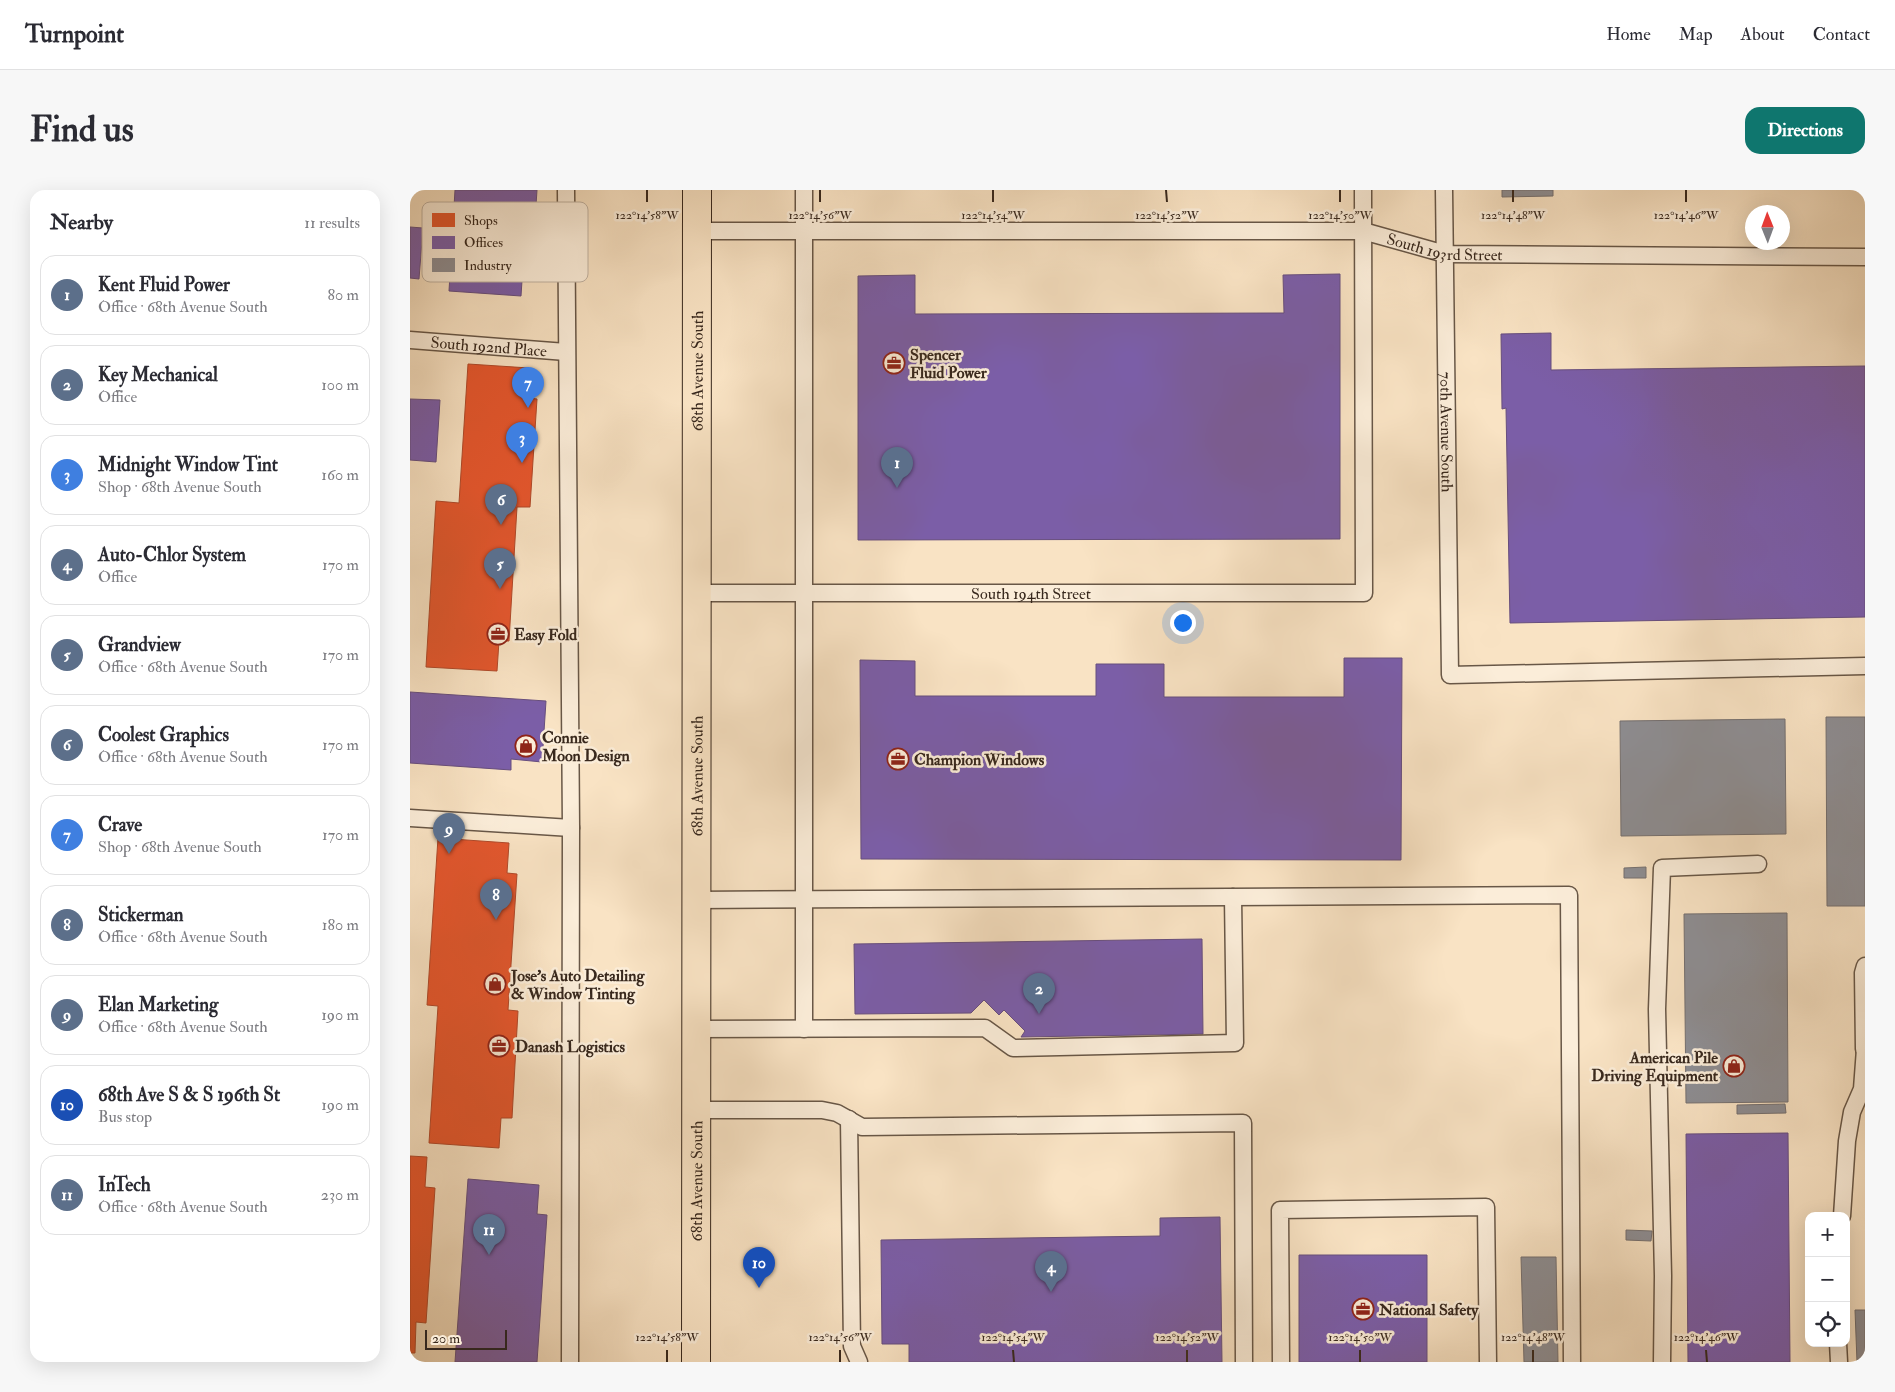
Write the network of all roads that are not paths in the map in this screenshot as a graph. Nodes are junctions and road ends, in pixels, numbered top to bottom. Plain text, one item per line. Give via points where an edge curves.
1 (697, 190) edge
2 (804, 190) edge
3 (1363, 190) edge
4 (1444, 190) edge
5 (696, 230) junction
6 (804, 231) junction
7 (1363, 231) junction
8 (1445, 254) junction
9 (1865, 257) edge
10 (566, 282) edge
11 (410, 340) edge
12 (566, 352) junction
13 (697, 593) junction
14 (804, 593) junction
15 (1865, 666) edge
16 (410, 818) edge
17 (571, 828) junction
18 (1758, 864) dead end
19 (1233, 897) junction
20 (804, 899) junction
21 (696, 900) junction
22 (1865, 966) edge
23 (696, 1029) junction
24 (804, 1029) junction
25 (1865, 1049) edge
26 (696, 1110) junction
27 (849, 1119) junction
28 (1842, 1212) edge
29 (1838, 1347) edge
30 (570, 1362) edge
31 (696, 1362) edge
32 (859, 1362) edge
33 (1244, 1362) edge
34 (1281, 1362) edge
35 (1488, 1362) edge
36 (1572, 1362) edge
37 (1662, 1362) edge
38 (1839, 1362) edge

1 - 5 main road, 68th Avenue South
2 - 6 lane
3 - 7 lane
4 - 8 lane, 70th Avenue South
5 - 6 lane, South 193rd Street
5 - 13 main road, 68th Avenue South
6 - 7 lane, South 193rd Street
6 - 14 lane
7 - 8 lane, South 193rd Street
7 - 14 lane, South 194th Street via 1364,593
8 - 9 lane, South 193rd Street
8 - 15 lane, 70th Avenue South via 1450,675
10 - 12 lane
11 - 12 lane, South 192nd Place
12 - 17 lane
13 - 14 lane, South 194th Street
13 - 21 main road, 68th Avenue South
14 - 20 lane
16 - 17 lane
17 - 30 lane
18 - 37 lane via 1662,868 1657,1009
19 - 20 lane
19 - 24 lane via 1236,1043 1013,1048 985,1028
19 - 36 lane via 1569,895
20 - 21 lane
20 - 24 lane
21 - 23 main road, 68th Avenue South
22 - 25 lane
23 - 24 lane
23 - 26 main road, 68th Avenue South
25 - 28 lane via 1862,1089 1852,1112 1846,1141
26 - 27 lane via 822,1110
26 - 31 main road, 68th Avenue South
27 - 32 lane via 852,1346
27 - 33 lane via 862,1127 1243,1123
29 - 38 lane
34 - 35 lane via 1280,1210 1486,1207

